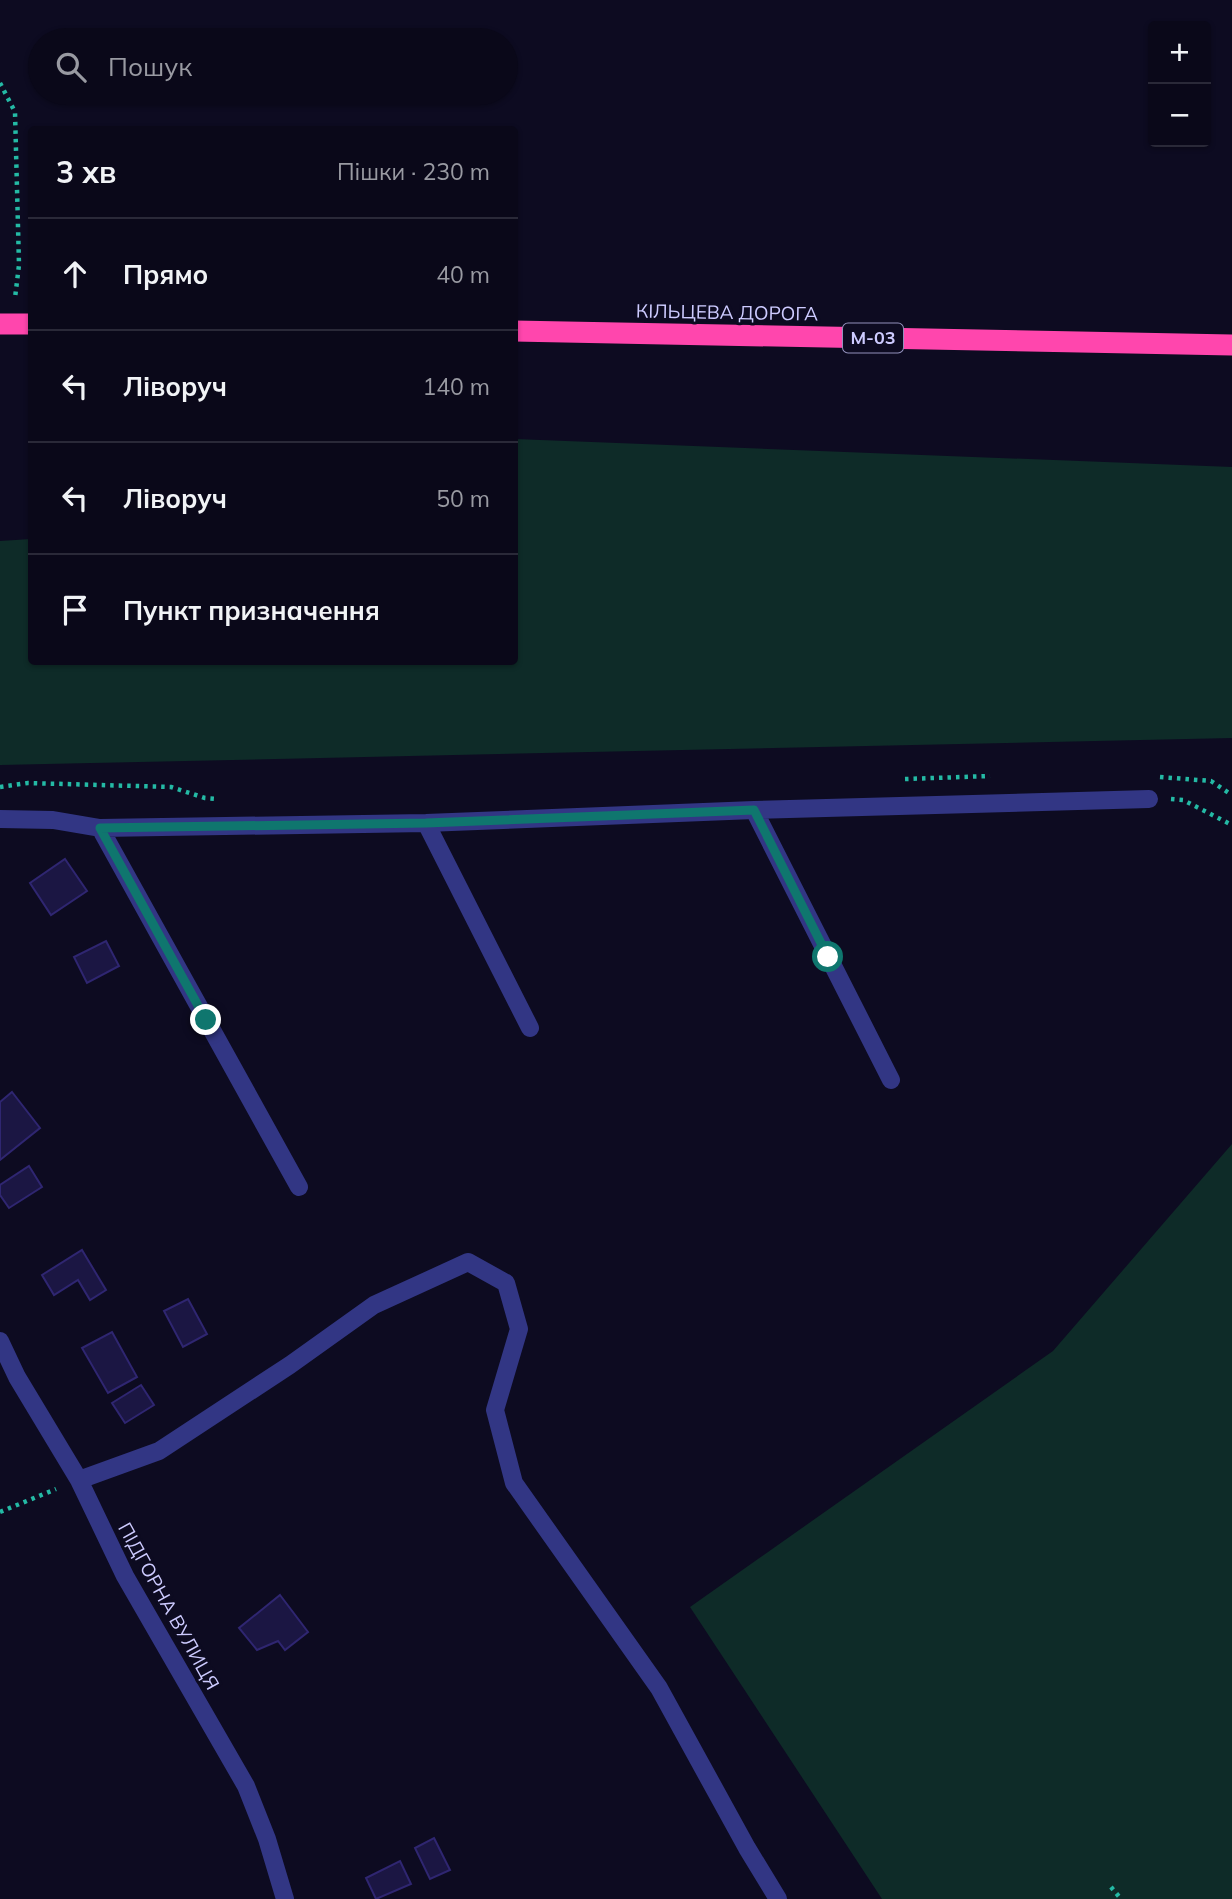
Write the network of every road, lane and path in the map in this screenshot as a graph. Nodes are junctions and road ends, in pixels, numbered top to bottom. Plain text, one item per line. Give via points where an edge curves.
1 (0, 83) edge
2 (15, 324) edge
3 (518, 331) edge
4 (1232, 345) edge
5 (1002, 776) dead end
6 (1149, 777) dead end
7 (894, 779) dead end
8 (0, 787) edge
9 (1232, 794) edge
10 (1149, 799) joint
11 (230, 801) dead end
12 (754, 810) junction
13 (0, 819) edge
14 (426, 823) junction
15 (1232, 825) edge
16 (100, 828) junction
17 (530, 1028) dead end
18 (891, 1080) dead end
19 (299, 1187) dead end
20 (0, 1341) edge
21 (79, 1480) junction
22 (0, 1512) edge
23 (1111, 1887) dead end
24 (278, 1897) edge
25 (778, 1899) edge
26 (1121, 1899) edge

1 - 2 path via 15,112 19,265
3 - 4 highway, КІЛЬЦЕВА ДОРОГА / М-03
5 - 7 path
6 - 9 path via 1211,780
8 - 11 path via 28,783 171,788
10 - 12 street
10 - 15 path via 1183,800
12 - 14 street
12 - 18 street
13 - 16 street via 53,820
14 - 16 street
14 - 17 street
16 - 19 street
20 - 21 street, ПІДГОРНА ВУЛИЦЯ
21 - 22 path
21 - 24 street, ПІДГОРНА ВУЛИЦЯ via 125,1576 246,1786 267,1839
21 - 25 street via 159,1451 374,1304 468,1262 506,1283 519,1329 495,1410 514,1483 659,1688
23 - 26 path

